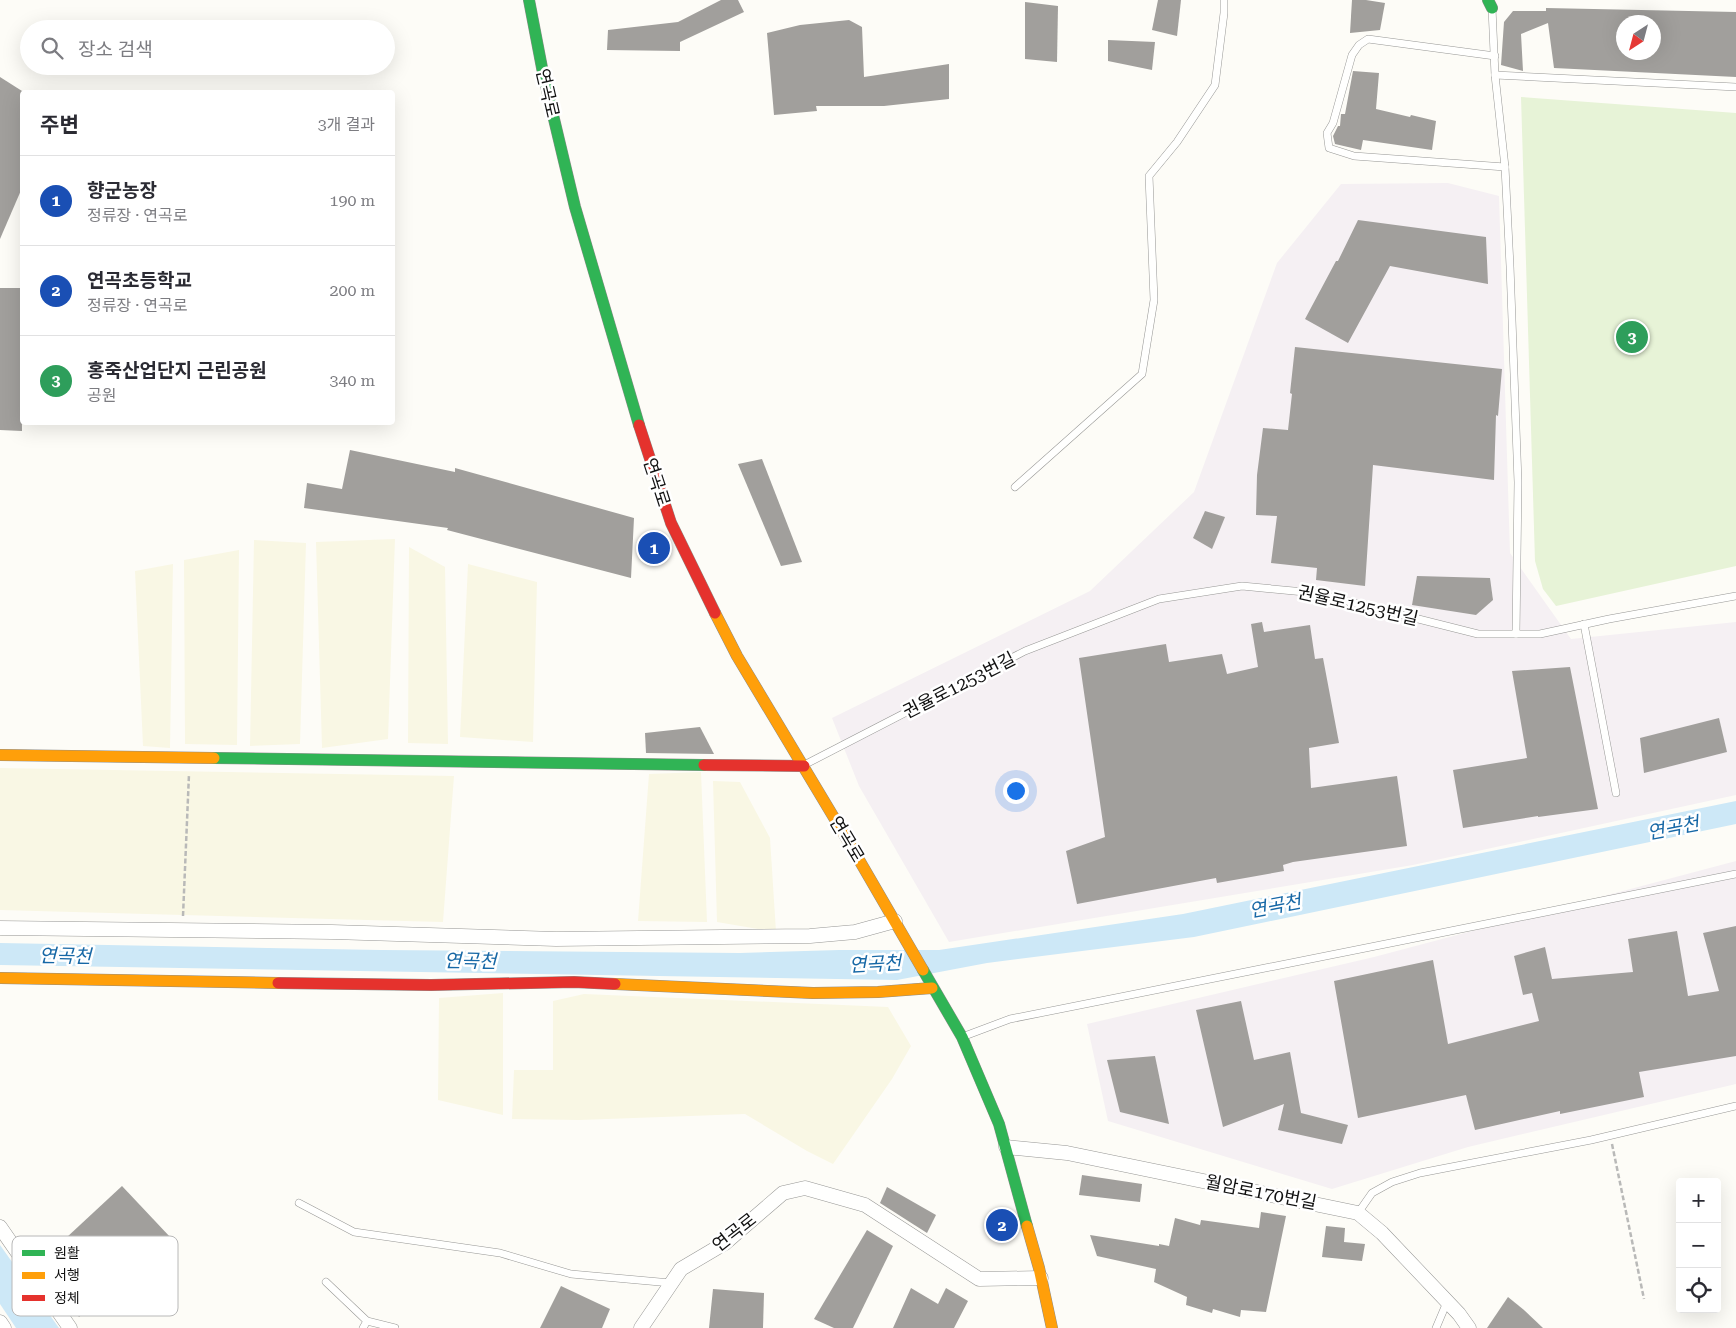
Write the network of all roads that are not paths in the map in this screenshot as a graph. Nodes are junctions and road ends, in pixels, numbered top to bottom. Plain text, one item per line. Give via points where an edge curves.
1 (529, 0) edge
2 (1224, 0) edge
3 (1491, 3) edge
4 (1495, 56) junction
5 (1495, 75) junction
6 (1736, 88) edge
7 (1505, 167) junction
8 (1015, 487) dead end
9 (1736, 596) edge
10 (1584, 624) junction
11 (1516, 634) junction
12 (0, 755) edge
13 (804, 766) junction
14 (1616, 793) dead end
15 (1736, 874) edge
16 (895, 921) junction
17 (0, 928) edge
18 (0, 978) edge
19 (932, 988) junction
20 (962, 1037) junction
21 (1736, 1106) edge
22 (1006, 1147) junction
23 (299, 1203) dead end
24 (1358, 1212) junction
25 (0, 1227) edge
26 (12, 1244) edge
27 (1041, 1278) junction
28 (326, 1282) dead end
29 (672, 1283) junction
30 (1447, 1302) junction
31 (62, 1316) edge
32 (367, 1321) junction
33 (0, 1322) edge
34 (4, 1328) edge
35 (70, 1328) edge
36 (363, 1328) edge
37 (395, 1328) edge
38 (642, 1328) edge
39 (1052, 1328) edge
40 (1436, 1328) edge
41 (1469, 1328) edge

1 - 13 street, 연곡로 via 574,207 671,523 736,656
2 - 8 lane via 1215,85 1177,142 1149,176 1154,300 1142,374
3 - 4 lane
4 - 5 lane
4 - 7 lane via 1368,39 1352,55 1333,123 1327,133 1329,148 1354,156
5 - 6 lane
5 - 7 lane
7 - 11 lane via 1518,482
9 - 10 lane, 권율로1253번길
10 - 11 lane, 권율로1253번길 via 1540,634
10 - 14 lane
11 - 13 lane, 권율로1253번길 via 1478,634 1315,592 1242,586 1158,599 1025,651
12 - 13 street
13 - 16 street, 연곡로
15 - 20 lane via 1010,1019
16 - 17 street via 855,932 810,936 556,939 332,932
16 - 19 street, 연곡로
18 - 19 street via 431,985 574,982 813,992
19 - 20 street
20 - 22 street
21 - 24 lane via 1610,1136 1420,1173 1372,1193
22 - 24 street, 월암로170번길 via 1067,1153
22 - 27 street
23 - 29 lane via 354,1232 500,1253 571,1274
24 - 30 street, 월암로170번길
25 - 26 street
27 - 29 street, 연곡로 via 978,1279 865,1205 805,1188 783,1193 725,1243 681,1269
27 - 39 street
28 - 32 lane
29 - 38 street, 연곡로
30 - 40 lane
30 - 41 street, 월암로170번길
31 - 35 street
32 - 36 lane
32 - 37 lane
33 - 34 street

